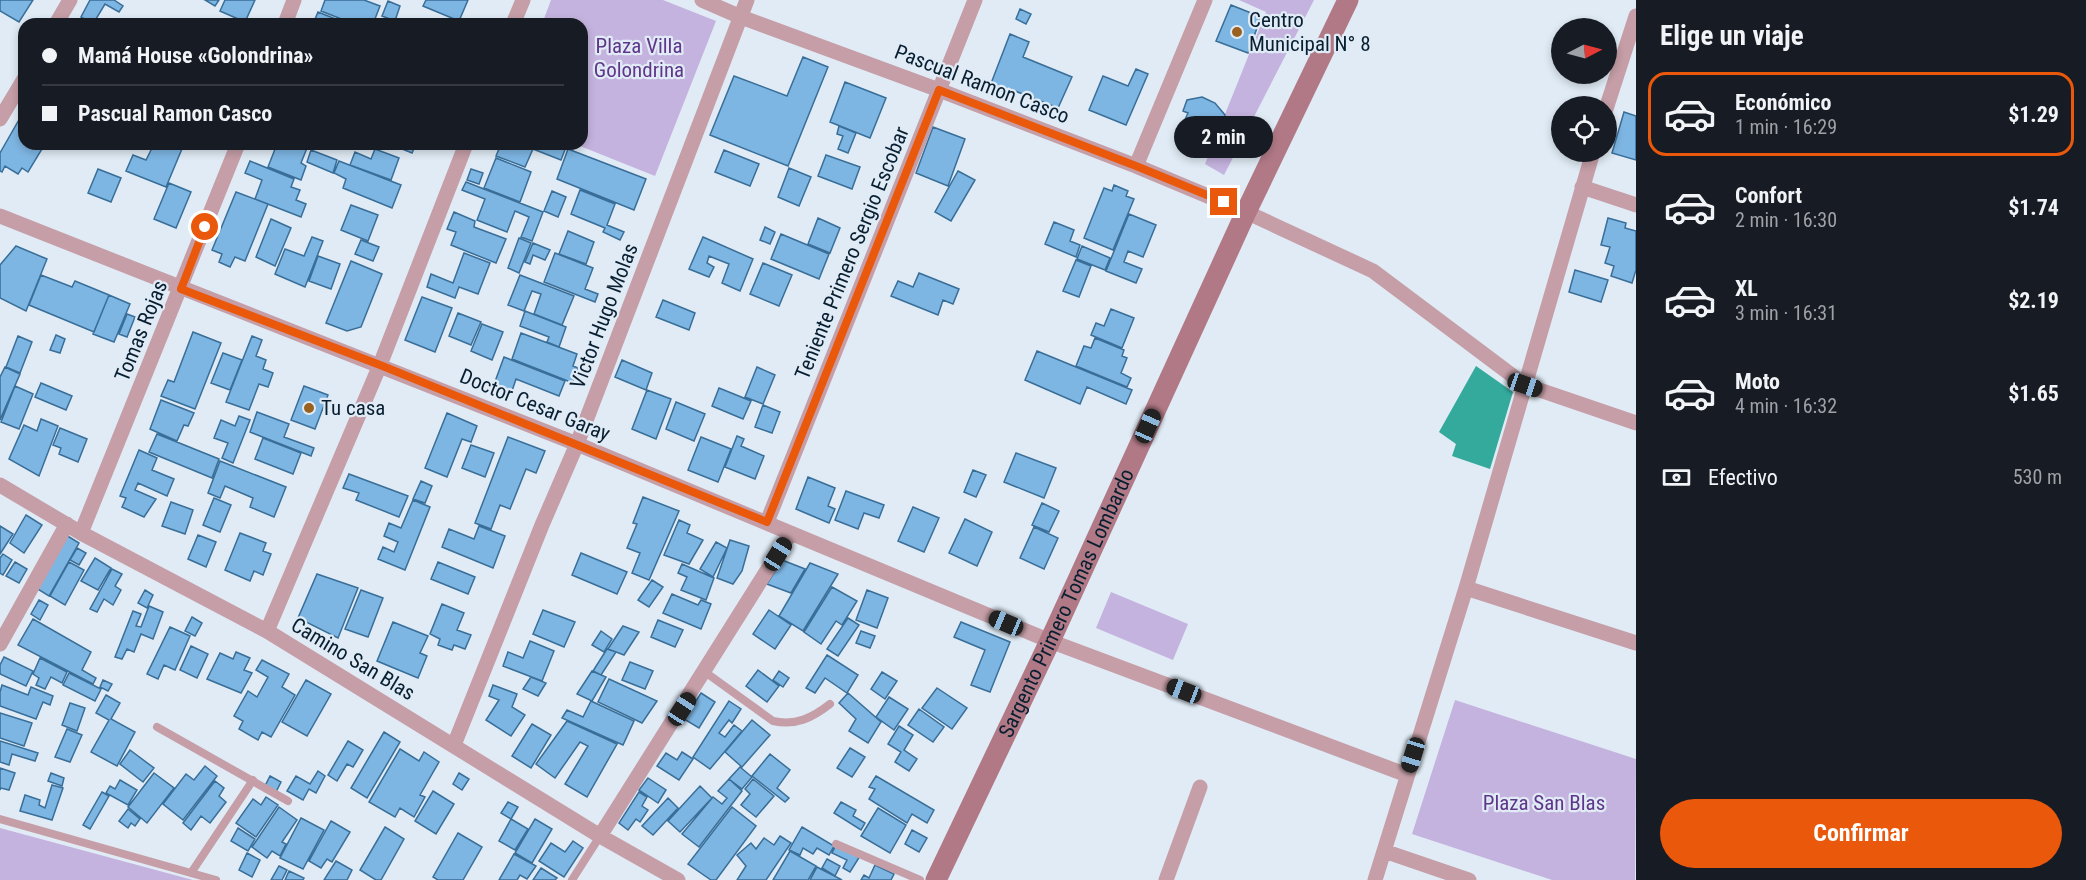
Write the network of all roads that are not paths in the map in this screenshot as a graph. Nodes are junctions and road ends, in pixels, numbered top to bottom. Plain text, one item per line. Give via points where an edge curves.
1 (70, 0) edge
2 (294, 0) edge
3 (523, 0) edge
4 (702, 0) edge
5 (747, 0) edge
6 (975, 0) edge
7 (1205, 0) edge
8 (1348, 0) edge
9 (1636, 16) edge
10 (741, 17) junction
11 (60, 18) edge
12 (287, 18) edge
13 (516, 18) edge
14 (18, 89) edge
15 (939, 90) junction
16 (1610, 96) edge
17 (0, 119) edge
18 (236, 150) edge
19 (464, 150) edge
20 (1590, 162) edge
21 (1136, 166) junction
22 (1582, 187) junction
23 (1636, 205) edge
24 (1245, 212) junction
25 (0, 216) edge
26 (181, 289) junction
27 (380, 365) junction
28 (1525, 385) junction
29 (1636, 423) edge
30 (577, 444) junction
31 (0, 485) edge
32 (767, 522) junction
33 (67, 524) junction
34 (81, 533) junction
35 (790, 534) junction
36 (1466, 588) junction
37 (267, 631) junction
38 (1050, 641) junction
39 (0, 644) edge
40 (1636, 644) edge
41 (705, 672) junction
42 (830, 704) dead end
43 (157, 727) dead end
44 (454, 745) junction
45 (1407, 775) junction
46 (253, 780) junction
47 (1200, 787) dead end
48 (288, 801) dead end
49 (0, 819) edge
50 (600, 836) junction
51 (836, 844) dead end
52 (1384, 851) junction
53 (191, 873) junction
54 (216, 880) edge
55 (572, 880) edge
56 (678, 880) edge
57 (920, 880) edge
58 (936, 880) edge
59 (1166, 880) edge
60 (1375, 880) edge
61 (1469, 880) edge

1 - 11 street
2 - 12 street
3 - 13 street
4 - 10 street, Pascual Ramon Casco
5 - 10 street, Victor Hugo Molas
6 - 15 street, Teniente Primero Sergio Escobar
7 - 21 street
8 - 24 street, Sargento Primero Tomas Lombardo
9 - 16 street
10 - 15 street, Pascual Ramon Casco
10 - 30 street, Victor Hugo Molas
14 - 17 street
15 - 21 street, Pascual Ramon Casco
15 - 32 street, Teniente Primero Sergio Escobar
18 - 26 street, Tomas Rojas
19 - 27 street
20 - 22 street
21 - 24 street, Pascual Ramon Casco
22 - 23 street
22 - 28 street
24 - 28 street, Pascual Ramon Casco via 1373,271
24 - 38 street, Sargento Primero Tomas Lombardo
25 - 26 street, Doctor Cesar Garay
26 - 27 street, Doctor Cesar Garay
26 - 34 street, Tomas Rojas
27 - 30 street, Doctor Cesar Garay
27 - 37 street
28 - 29 street, Pascual Ramon Casco
28 - 36 street
30 - 32 street, Doctor Cesar Garay
30 - 44 street, Victor Hugo Molas
31 - 33 street, Camino San Blas
32 - 35 street, Doctor Cesar Garay
33 - 34 street, Camino San Blas
33 - 39 street
34 - 37 street, Camino San Blas
35 - 38 street, Doctor Cesar Garay
35 - 41 street
36 - 40 street
36 - 45 street
37 - 44 street, Camino San Blas
38 - 45 street, Doctor Cesar Garay
38 - 58 street, Sargento Primero Tomas Lombardo
41 - 42 lane via 773,721 785,724 806,720
41 - 50 street
43 - 46 lane
44 - 50 street, Camino San Blas
45 - 52 street
46 - 48 lane
46 - 53 lane
47 - 59 street
49 - 53 lane
50 - 55 lane
50 - 56 street, Camino San Blas
51 - 57 lane
52 - 60 street
52 - 61 street
53 - 54 lane

